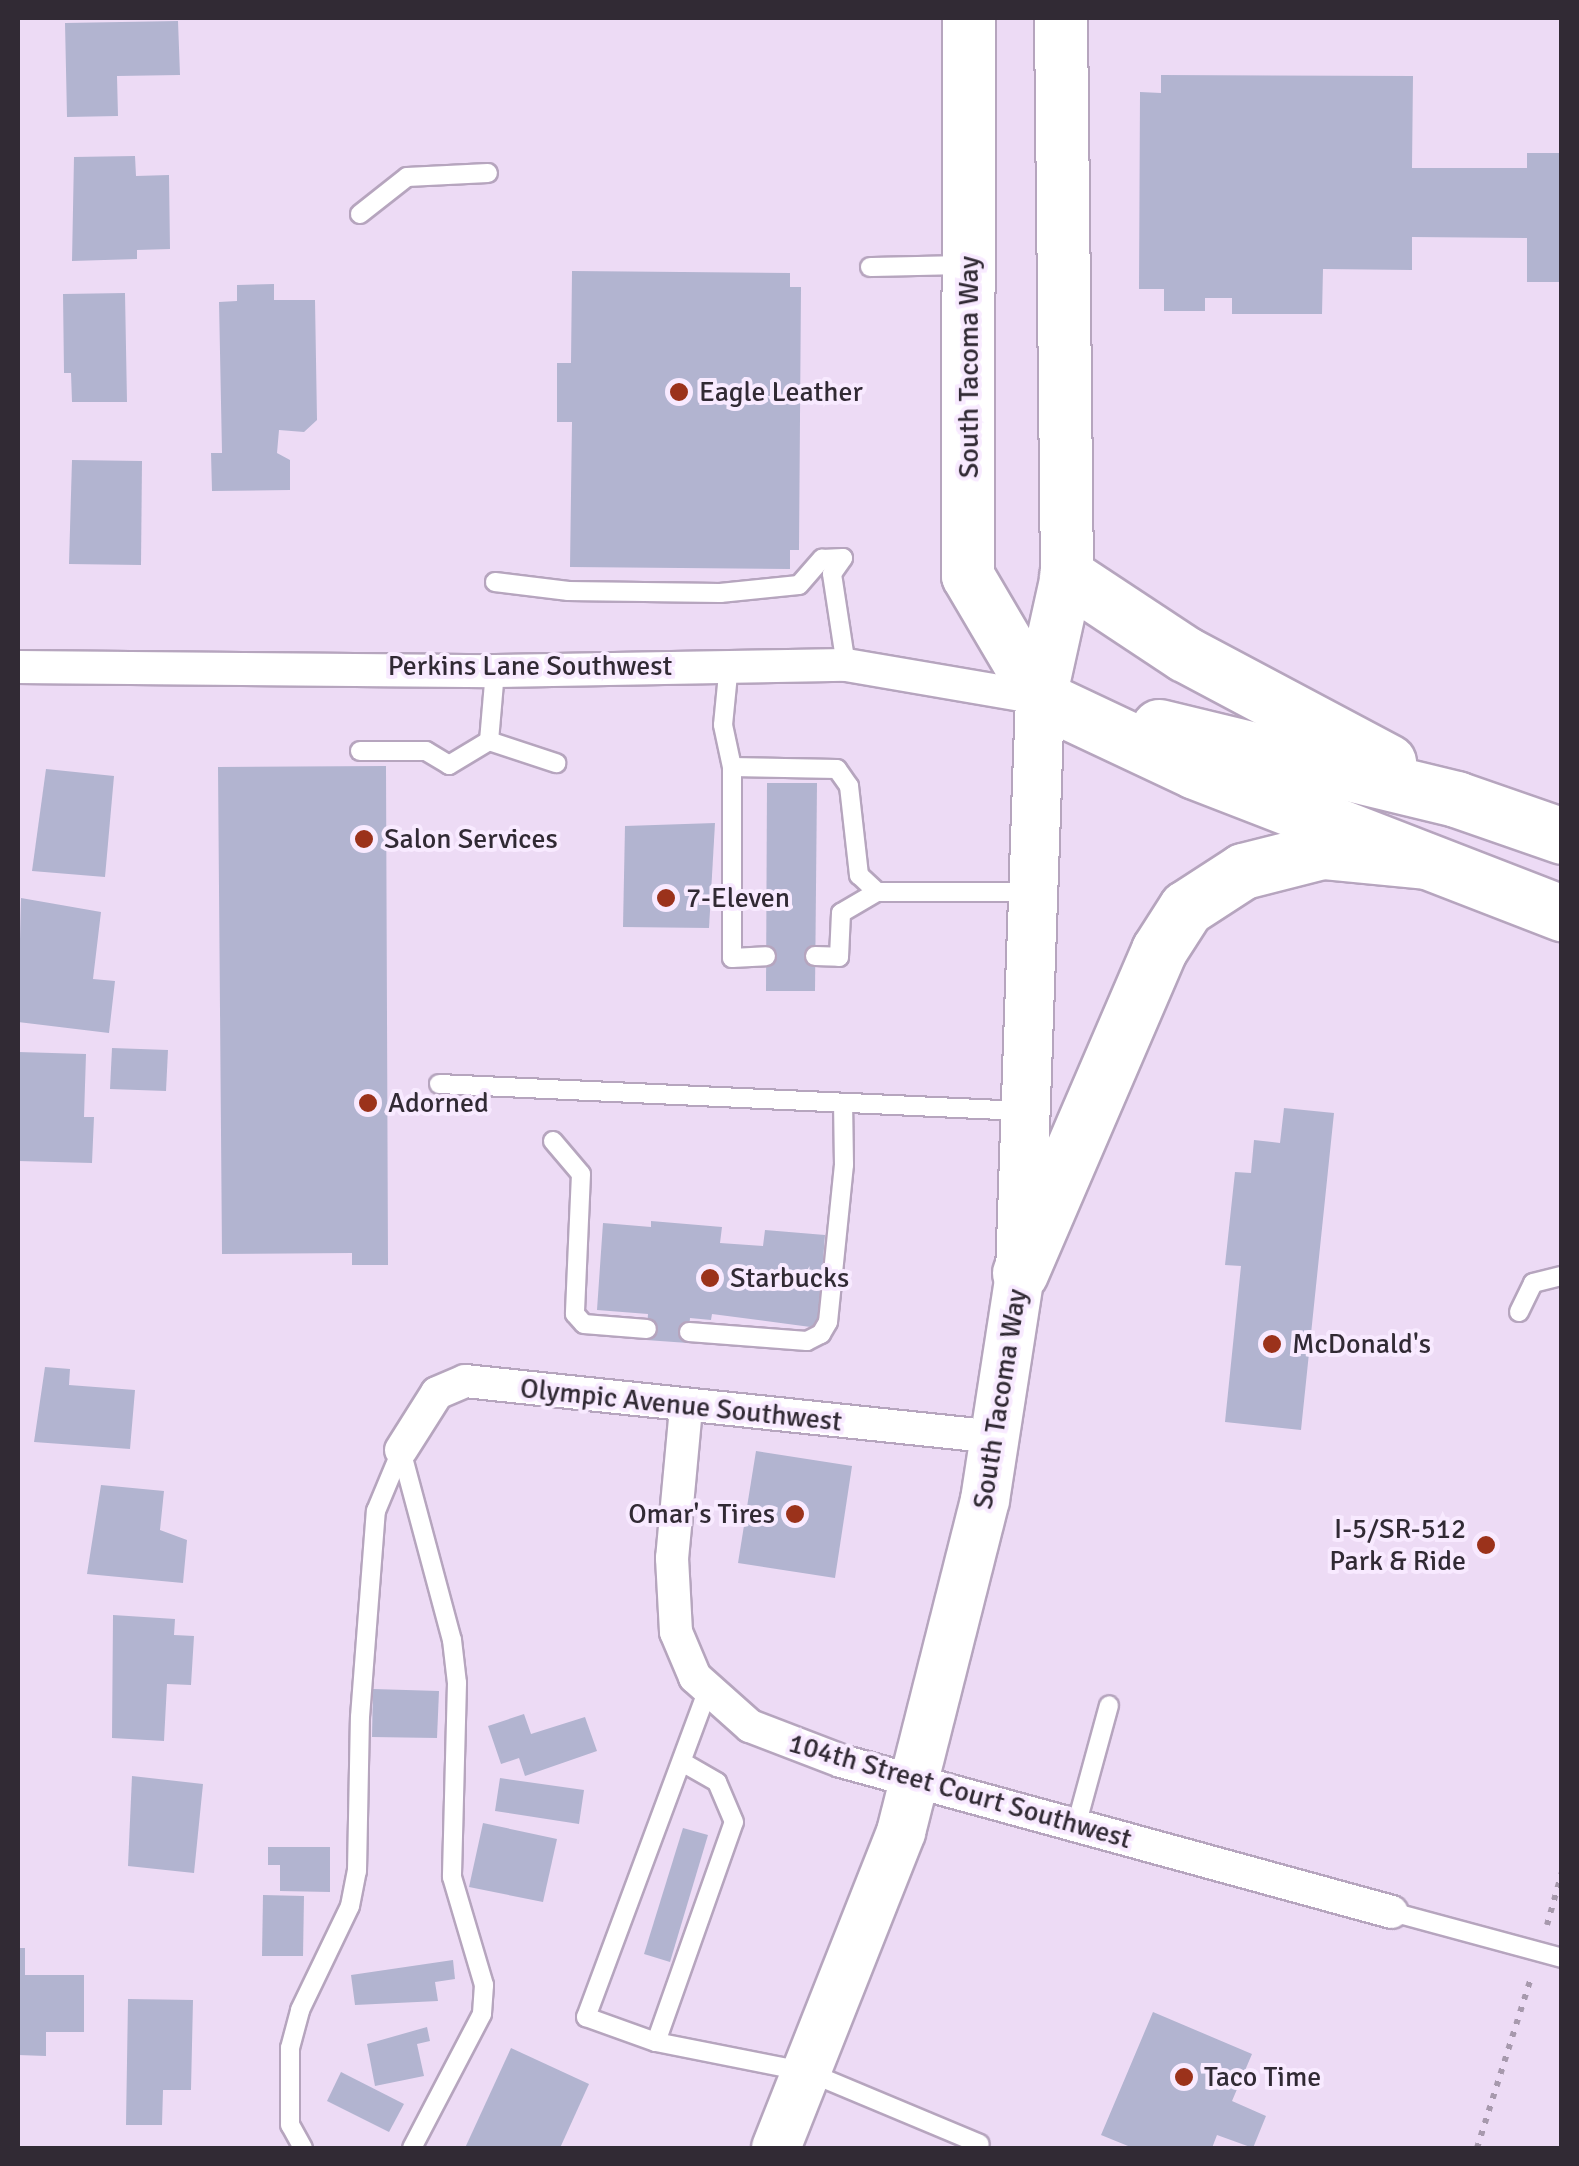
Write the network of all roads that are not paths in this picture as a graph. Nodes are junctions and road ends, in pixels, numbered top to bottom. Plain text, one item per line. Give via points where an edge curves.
1 (969, 18) edge
2 (1061, 18) edge
3 (488, 173) dead end
4 (360, 214) dead end
5 (970, 265) junction
6 (870, 268) dead end
7 (1067, 576) junction
8 (495, 582) dead end
9 (730, 664) junction
10 (846, 665) junction
11 (18, 667) edge
12 (495, 671) junction
13 (1040, 698) junction
14 (488, 741) junction
15 (360, 752) dead end
16 (556, 764) dead end
17 (732, 767) junction
18 (1456, 799) junction
19 (1562, 836) edge
20 (1426, 861) junction
21 (877, 892) junction
22 (1037, 892) junction
23 (1541, 905) edge
24 (1562, 942) edge
25 (766, 956) dead end
26 (815, 956) dead end
27 (439, 1084) dead end
28 (843, 1102) junction
29 (1028, 1111) junction
30 (552, 1141) dead end
31 (1020, 1273) junction
32 (1562, 1276) edge
33 (1520, 1312) dead end
34 (647, 1329) dead end
35 (689, 1332) dead end
36 (686, 1408) junction
37 (996, 1437) junction
38 (401, 1450) junction
39 (707, 1692) junction
40 (1109, 1705) dead end
41 (682, 1762) junction
42 (916, 1782) junction
43 (1076, 1826) junction
44 (1392, 1912) joint
45 (1562, 1958) edge
46 (656, 2042) junction
47 (808, 2072) junction
48 (980, 2144) dead end
49 (302, 2148) edge
50 (412, 2148) edge
51 (776, 2148) edge

1 - 5 main road, South Tacoma Way
2 - 7 main road, South Tacoma Way
3 - 4 lane via 407,177
5 - 6 lane
5 - 13 main road, South Tacoma Way via 968,576
7 - 13 main road, South Tacoma Way
7 - 18 highway via 1185,654
8 - 10 lane via 568,591 720,592 798,585 822,559 843,558 832,574
9 - 10 street, Perkins Lane Southwest
9 - 12 street, Perkins Lane Southwest
9 - 17 lane via 722,724
10 - 13 street, Perkins Lane Southwest
11 - 12 street, Perkins Lane Southwest
12 - 14 lane
13 - 18 highway
13 - 20 highway via 1195,772
13 - 22 main road, South Tacoma Way
14 - 15 lane via 449,765 426,752
14 - 16 lane
17 - 21 lane via 837,769 849,786 859,875
17 - 25 lane via 732,958
18 - 19 highway
20 - 23 highway
20 - 31 highway via 1322,850 1243,871 1186,908 1159,950
21 - 22 lane
21 - 26 lane via 840,913 839,957
22 - 29 main road, South Tacoma Way
23 - 24 highway
27 - 28 lane
28 - 29 lane
28 - 35 lane via 844,1165 828,1322 821,1334 807,1340
29 - 31 main road, South Tacoma Way
30 - 34 lane via 581,1174 576,1314 584,1324
31 - 37 main road, South Tacoma Way
32 - 33 lane via 1533,1283
36 - 37 street, Olympic Avenue Southwest
36 - 38 street, Olympic Avenue Southwest via 465,1381 437,1393
36 - 39 street, 104th Street Court Southwest via 673,1605 682,1654
37 - 42 main road, South Tacoma Way
38 - 49 lane via 376,1512 360,1717 357,1871 350,1906 300,2010 290,2048 290,2126
38 - 50 lane via 452,1640 458,1683 452,1878 484,1985 482,2014
39 - 41 lane
39 - 42 street, 104th Street Court Southwest via 782,1741
40 - 43 lane
41 - 46 lane via 728,1795 734,1822
41 - 46 lane via 586,2018
42 - 43 street, 104th Street Court Southwest
42 - 47 main road, South Tacoma Way
43 - 44 street, 104th Street Court Southwest
44 - 45 lane
46 - 47 lane
47 - 48 lane
47 - 51 main road, South Tacoma Way

